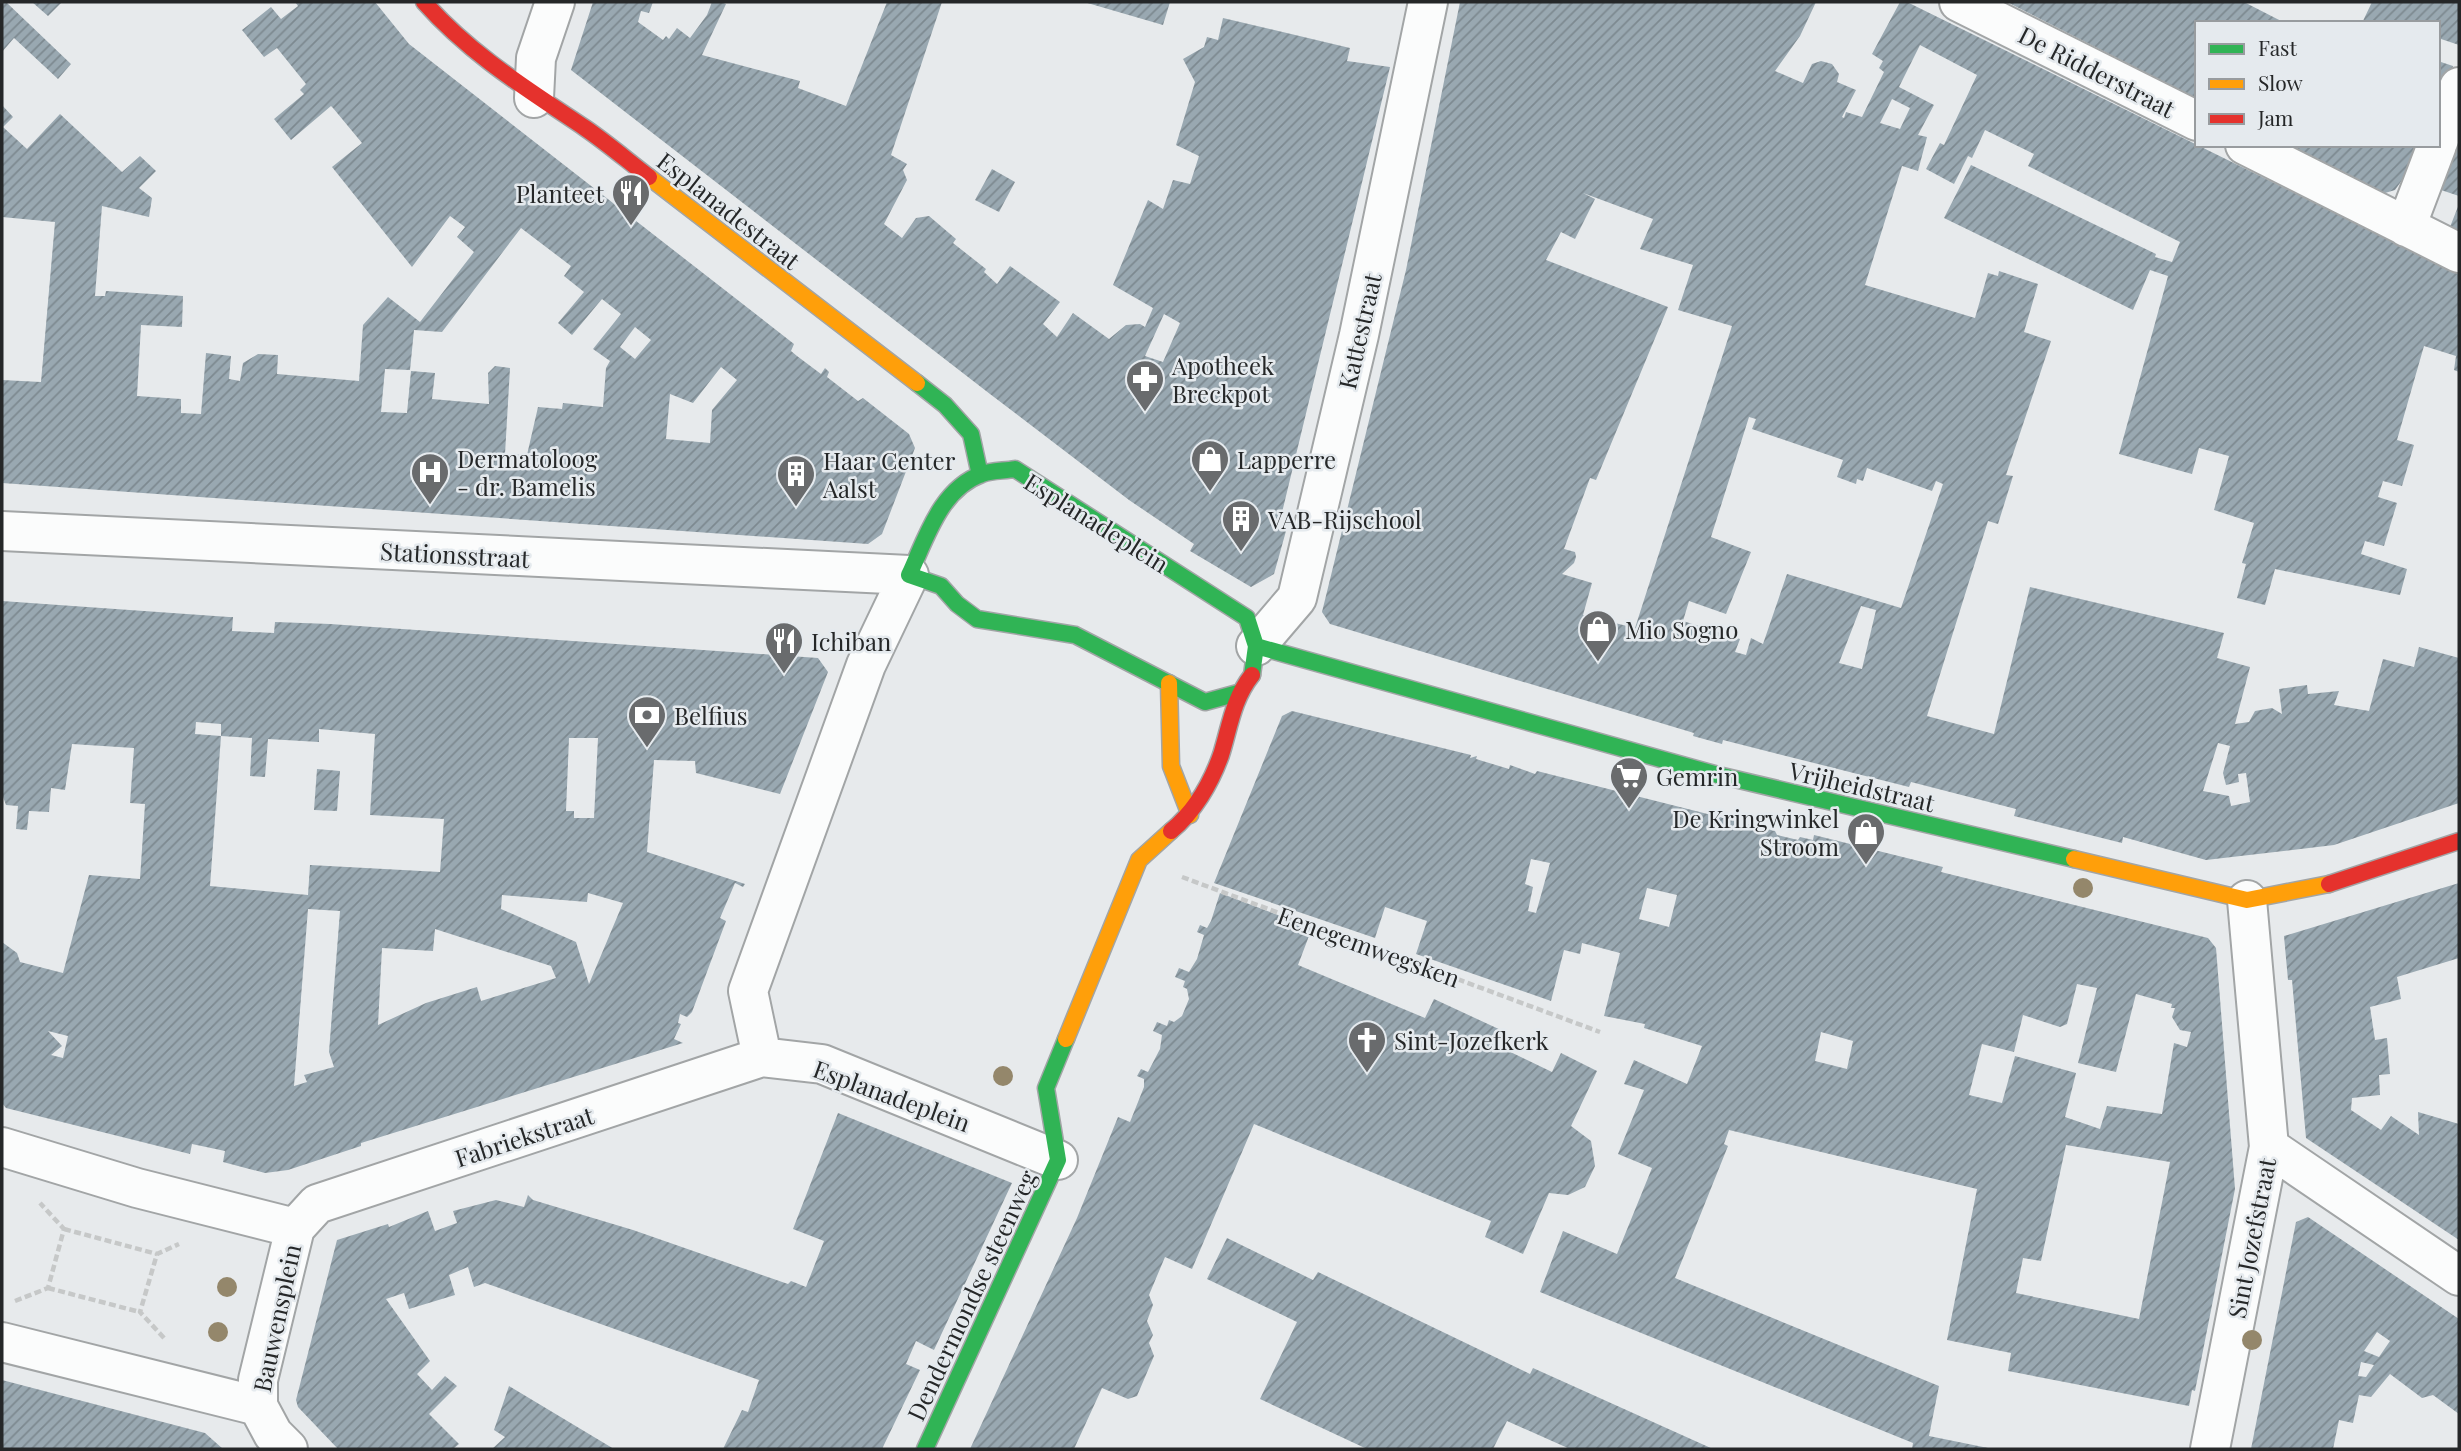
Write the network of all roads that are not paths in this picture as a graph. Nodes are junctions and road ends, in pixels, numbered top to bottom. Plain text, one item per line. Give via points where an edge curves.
1 (424, 2) edge
2 (555, 2) edge
3 (1427, 2) edge
4 (1959, 2) edge
5 (2459, 87) edge
6 (534, 98) junction
7 (2195, 120) edge
8 (2440, 139) edge
9 (2249, 147) edge
10 (2437, 147) edge
11 (2406, 227) junction
12 (2459, 253) edge
13 (980, 475) junction
14 (2, 531) edge
15 (909, 575) junction
16 (1256, 646) junction
17 (1169, 683) junction
18 (1238, 692) junction
19 (1190, 815) junction
20 (2459, 841) edge
21 (2247, 900) junction
22 (762, 1057) junction
23 (2, 1147) edge
24 (2269, 1147) junction
25 (1058, 1160) junction
26 (295, 1228) junction
27 (2459, 1276) edge
28 (2, 1342) edge
29 (258, 1406) junction
30 (288, 1449) edge
31 (925, 1449) edge
32 (2210, 1449) edge

1 - 6 street, Esplanadestraat via 439,20
2 - 6 street via 536,58
3 - 16 street, Kattestraat via 1359,335 1297,598
4 - 7 street, De Ridderstraat
5 - 8 street
6 - 13 street, Esplanadestraat via 585,128 945,405 971,434
9 - 11 street
10 - 11 street
11 - 12 street
13 - 15 street, Esplanadeplein via 958,489 939,510
13 - 16 street, Esplanadeplein via 1014,469 1220,598 1247,618
14 - 15 street, Stationsstraat
15 - 17 street via 941,586 977,619 1075,635
15 - 22 street, Esplanadeplein via 866,665 748,991
16 - 18 street via 1253,673
16 - 21 street, Vrijheidstraat via 1718,775
17 - 18 street via 1205,702
17 - 19 street via 1171,766
18 - 19 street via 1220,757
19 - 25 street via 1139,860 1046,1088
20 - 21 street, Vrijheidstraat via 2339,882
21 - 24 street, Sint Jozefstraat
22 - 25 street, Esplanadeplein via 822,1064
22 - 26 street, Fabriekstraat via 317,1204
23 - 26 street, Bauwensplein via 137,1188
24 - 27 street
24 - 32 street, Sint Jozefstraat
25 - 31 street, Dendermondse steenweg
26 - 29 street, Bauwensplein via 258,1380
28 - 29 street, Bauwensplein
29 - 30 street via 273,1434

